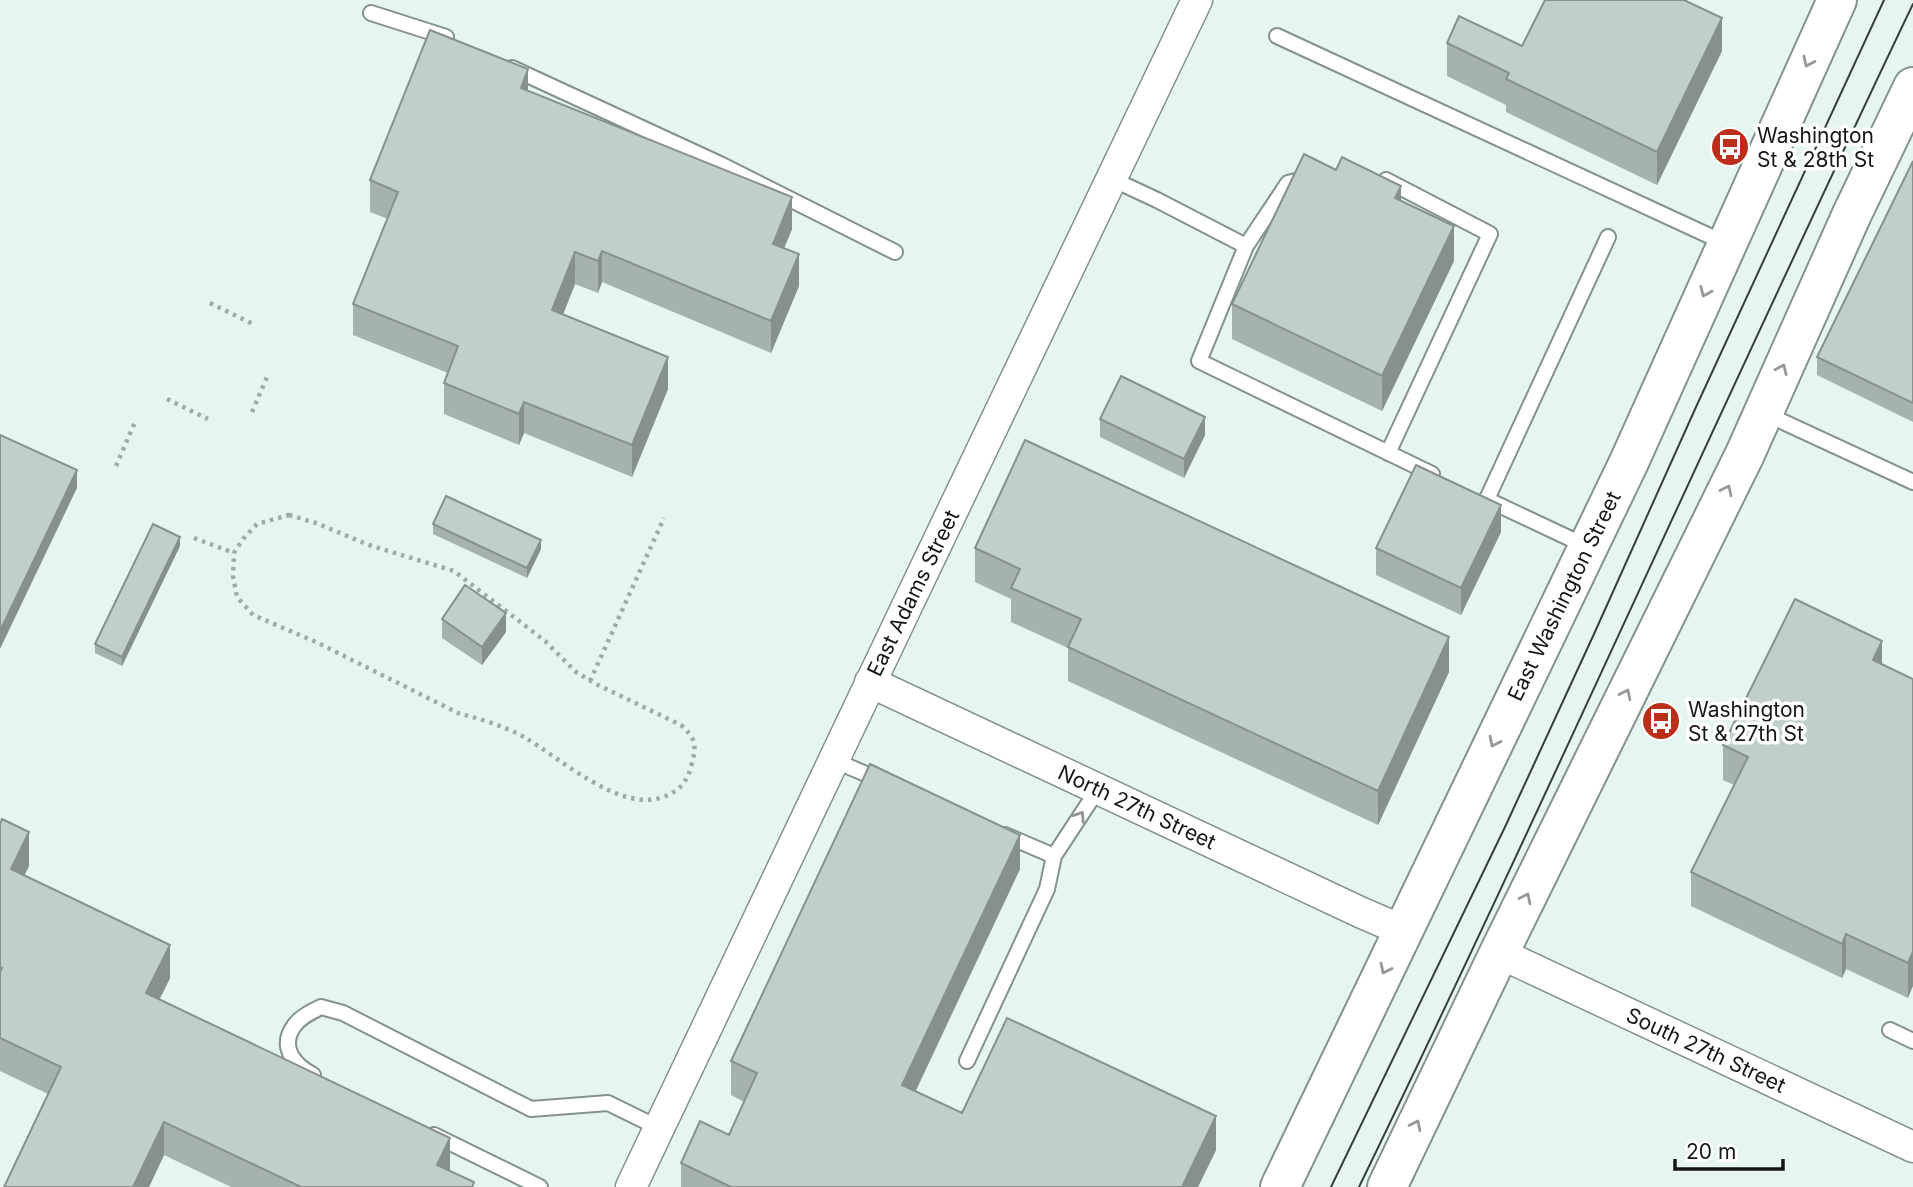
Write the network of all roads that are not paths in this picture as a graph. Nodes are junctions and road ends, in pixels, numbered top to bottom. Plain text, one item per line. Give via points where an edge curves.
1 (1197, 0) edge
2 (1837, 0) edge
3 (371, 13) dead end
4 (1277, 36) dead end
5 (457, 42) edge
6 (494, 60) edge
7 (1913, 87) edge
8 (1370, 172) edge
9 (1323, 174) edge
10 (1112, 178) junction
11 (1608, 237) dead end
12 (1727, 244) junction
13 (1246, 246) junction
14 (895, 252) dead end
15 (1763, 412) junction
16 (1388, 453) junction
17 (1440, 478) edge
18 (1913, 482) edge
19 (1588, 547) junction
20 (870, 682) junction
21 (833, 760) junction
22 (888, 784) edge
23 (1098, 789) junction
24 (990, 828) edge
25 (1054, 856) junction
26 (1404, 931) junction
27 (1499, 953) junction
28 (1890, 1030) dead end
29 (1913, 1041) edge
30 (967, 1061) dead end
31 (324, 1080) edge
32 (659, 1128) junction
33 (424, 1130) edge
34 (1913, 1147) edge
35 (540, 1187) edge
36 (631, 1187) edge
37 (1280, 1187) edge
38 (1387, 1187) edge

1 - 10 street, East Adams Street
2 -> 12 main road, East Washington Street
3 - 5 lane
4 - 12 lane
6 - 14 lane via 720,164
15 -> 7 main road
8 - 16 lane via 1490,234
9 - 13 lane via 1288,183
10 - 13 lane
10 - 20 street, East Adams Street
11 - 19 lane via 1481,497
12 -> 19 main road, East Washington Street
13 - 16 lane via 1199,361
15 - 18 lane
27 -> 15 main road
16 - 17 lane
19 -> 26 main road, East Washington Street
20 - 21 street, East Adams Street
20 - 23 street, North 27th Street
21 - 22 lane
21 - 32 street, East Adams Street
25 -> 23 lane
23 - 26 street, North 27th Street
24 - 25 lane
25 - 30 lane via 1048,889
26 -> 37 main road, East Washington Street
27 - 34 street, South 27th Street
38 -> 27 main road
28 - 29 lane
31 - 32 lane via 299,1068 287,1042 293,1026 321,1007 343,1013 531,1109 608,1103
32 - 36 street, East Adams Street
33 - 35 lane

